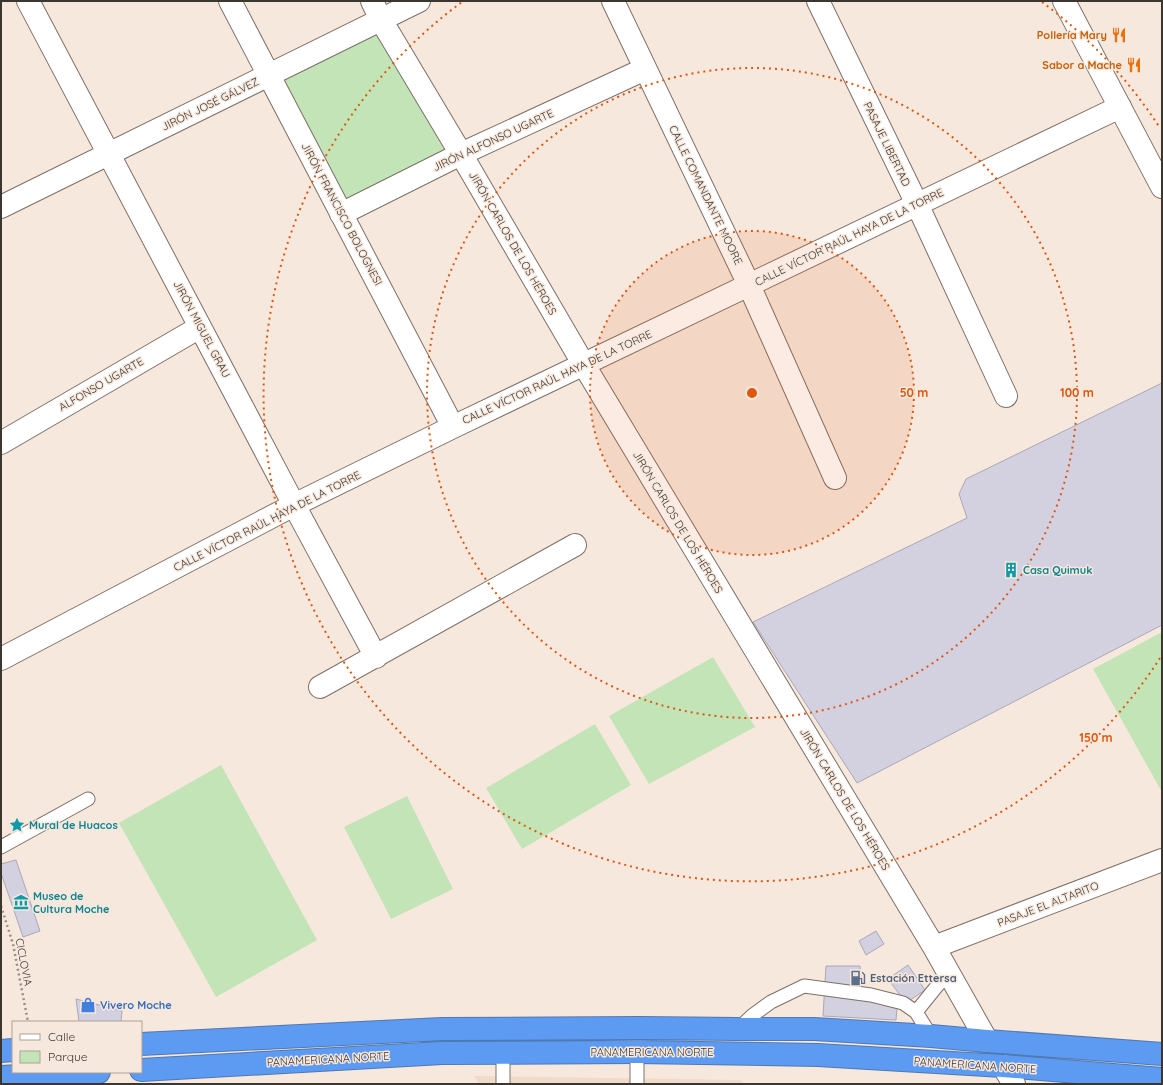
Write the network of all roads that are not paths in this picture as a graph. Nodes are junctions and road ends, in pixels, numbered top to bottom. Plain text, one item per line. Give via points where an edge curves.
1 (28, 1) edge
2 (230, 1) edge
3 (419, 1) edge
4 (613, 1) edge
5 (818, 1) edge
6 (1064, 1) edge
7 (376, 10) edge
8 (645, 69) junction
9 (269, 75) junction
10 (1120, 107) junction
11 (109, 154) junction
12 (461, 154) junction
13 (1162, 187) edge
14 (917, 204) junction
15 (1, 207) edge
16 (342, 214) junction
17 (749, 285) junction
18 (200, 327) junction
19 (584, 365) junction
20 (1006, 396) dead end
21 (454, 427) junction
22 (1, 442) edge
23 (835, 478) dead end
24 (294, 505) junction
25 (575, 545) dead end
26 (376, 657) junction
27 (1, 659) edge
28 (320, 687) dead end
29 (88, 800) dead end
30 (1, 847) edge
31 (1162, 860) edge
32 (934, 947) junction
33 (950, 973) junction
34 (916, 1012) junction
35 (738, 1028) junction
36 (931, 1036) junction
37 (987, 1041) junction
38 (142, 1044) edge
39 (12, 1050) edge
40 (1, 1051) edge
41 (503, 1052) junction
42 (638, 1052) junction
43 (1162, 1054) edge
44 (142, 1070) edge
45 (1009, 1075) edge
46 (96, 1076) edge
47 (2, 1078) edge
48 (1162, 1079) edge
49 (503, 1084) edge
50 (637, 1084) edge

1 - 11 street, JIRÓN MIGUEL GRAU
2 - 9 street, JIRÓN FRANCISCO BOLOGNESI
3 - 7 street, JIRÓN JOSÉ GÁLVEZ
4 - 8 street, CALLE COMANDANTE MOORE
5 - 14 street, PASAJE LIBERTAD
6 - 10 street
7 - 9 street, JIRÓN JOSÉ GÁLVEZ
7 - 12 street, JIRÓN CARLOS DE LOS HÉROES
8 - 12 street, JIRÓN ALFONSO UGARTE
8 - 17 street, CALLE COMANDANTE MOORE
9 - 11 street, JIRÓN JOSÉ GÁLVEZ
9 - 16 street, JIRÓN FRANCISCO BOLOGNESI
10 - 13 street
10 - 14 street, CALLE VÍCTOR RAÚL HAYA DE LA TORRE
11 - 15 street, JIRÓN JOSÉ GÁLVEZ
11 - 18 street, JIRÓN MIGUEL GRAU
12 - 16 street, JIRÓN ALFONSO UGARTE
12 - 19 street, JIRÓN CARLOS DE LOS HÉROES
14 - 17 street, CALLE VÍCTOR RAÚL HAYA DE LA TORRE
14 - 20 street, PASAJE LIBERTAD
16 - 21 street, JIRÓN FRANCISCO BOLOGNESI
17 - 19 street, CALLE VÍCTOR RAÚL HAYA DE LA TORRE
17 - 23 street, CALLE COMANDANTE MOORE
18 - 22 street, ALFONSO UGARTE
18 - 24 street, JIRÓN MIGUEL GRAU
19 - 21 street, CALLE VÍCTOR RAÚL HAYA DE LA TORRE
19 - 32 street, JIRÓN CARLOS DE LOS HÉROES
21 - 24 street, CALLE VÍCTOR RAÚL HAYA DE LA TORRE
24 - 26 street, JIRÓN MIGUEL GRAU
24 - 27 street, CALLE VÍCTOR RAÚL HAYA DE LA TORRE
25 - 26 street
26 - 28 street
29 - 30 lane
31 - 32 street, PASAJE EL ALTARITO
32 - 33 street, JIRÓN CARLOS DE LOS HÉROES
33 - 34 lane
33 - 37 street, JIRÓN CARLOS DE LOS HÉROES
34 - 35 lane via 903,1002 804,986 771,1002
34 - 36 lane
35 - 36 highway via 814,1029
35 - 38 highway via 442,1029
36 - 37 highway
37 - 43 highway
39 - 40 highway
41 - 42 highway, PANAMERICANA NORTE
41 - 44 highway, PANAMERICANA NORTE via 442,1053
41 - 49 lane
42 - 45 highway, PANAMERICANA NORTE via 818,1054
42 - 50 lane
45 - 48 highway, PANAMERICANA NORTE
46 - 47 highway

